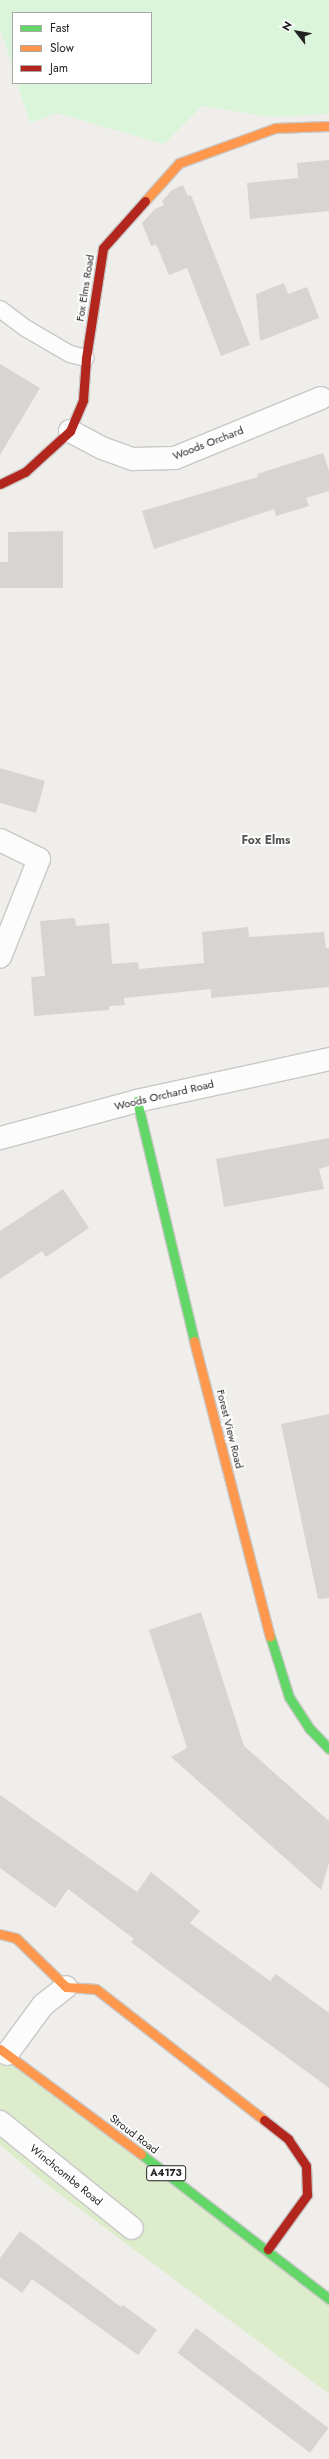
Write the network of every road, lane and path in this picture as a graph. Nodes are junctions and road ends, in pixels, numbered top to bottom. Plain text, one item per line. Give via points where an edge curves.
1 (329, 126) edge
2 (0, 308) edge
3 (86, 358) junction
4 (321, 398) dead end
5 (70, 431) junction
6 (0, 484) edge
7 (0, 840) edge
8 (0, 957) edge
9 (329, 1058) edge
10 (137, 1101) junction
11 (0, 1138) edge
12 (329, 1749) edge
13 (0, 1934) edge
14 (66, 1987) junction
15 (3, 2052) edge
16 (0, 2122) edge
17 (132, 2228) dead end
18 (268, 2249) junction
19 (329, 2299) edge

1 - 3 street, Fox Elms Road via 275,128 178,163 103,248
2 - 3 lane via 39,336 70,354
3 - 5 street, Fox Elms Road via 83,400
4 - 5 street, Woods Orchard via 175,458 133,459 102,448
5 - 6 street, Fox Elms Road via 25,472
7 - 8 street via 39,859
9 - 10 street, Woods Orchard Road
10 - 11 street, Woods Orchard Road
10 - 12 street, Forest View Road via 172,1253 275,1657 289,1698 309,1728
13 - 14 street via 16,1938
14 - 15 street via 44,2005
14 - 18 street via 96,1989 288,2139 306,2166 307,2195
15 - 18 street, Stroud Road / A4173
16 - 17 street, Winchcombe Road
18 - 19 street, Stroud Road / A4173

